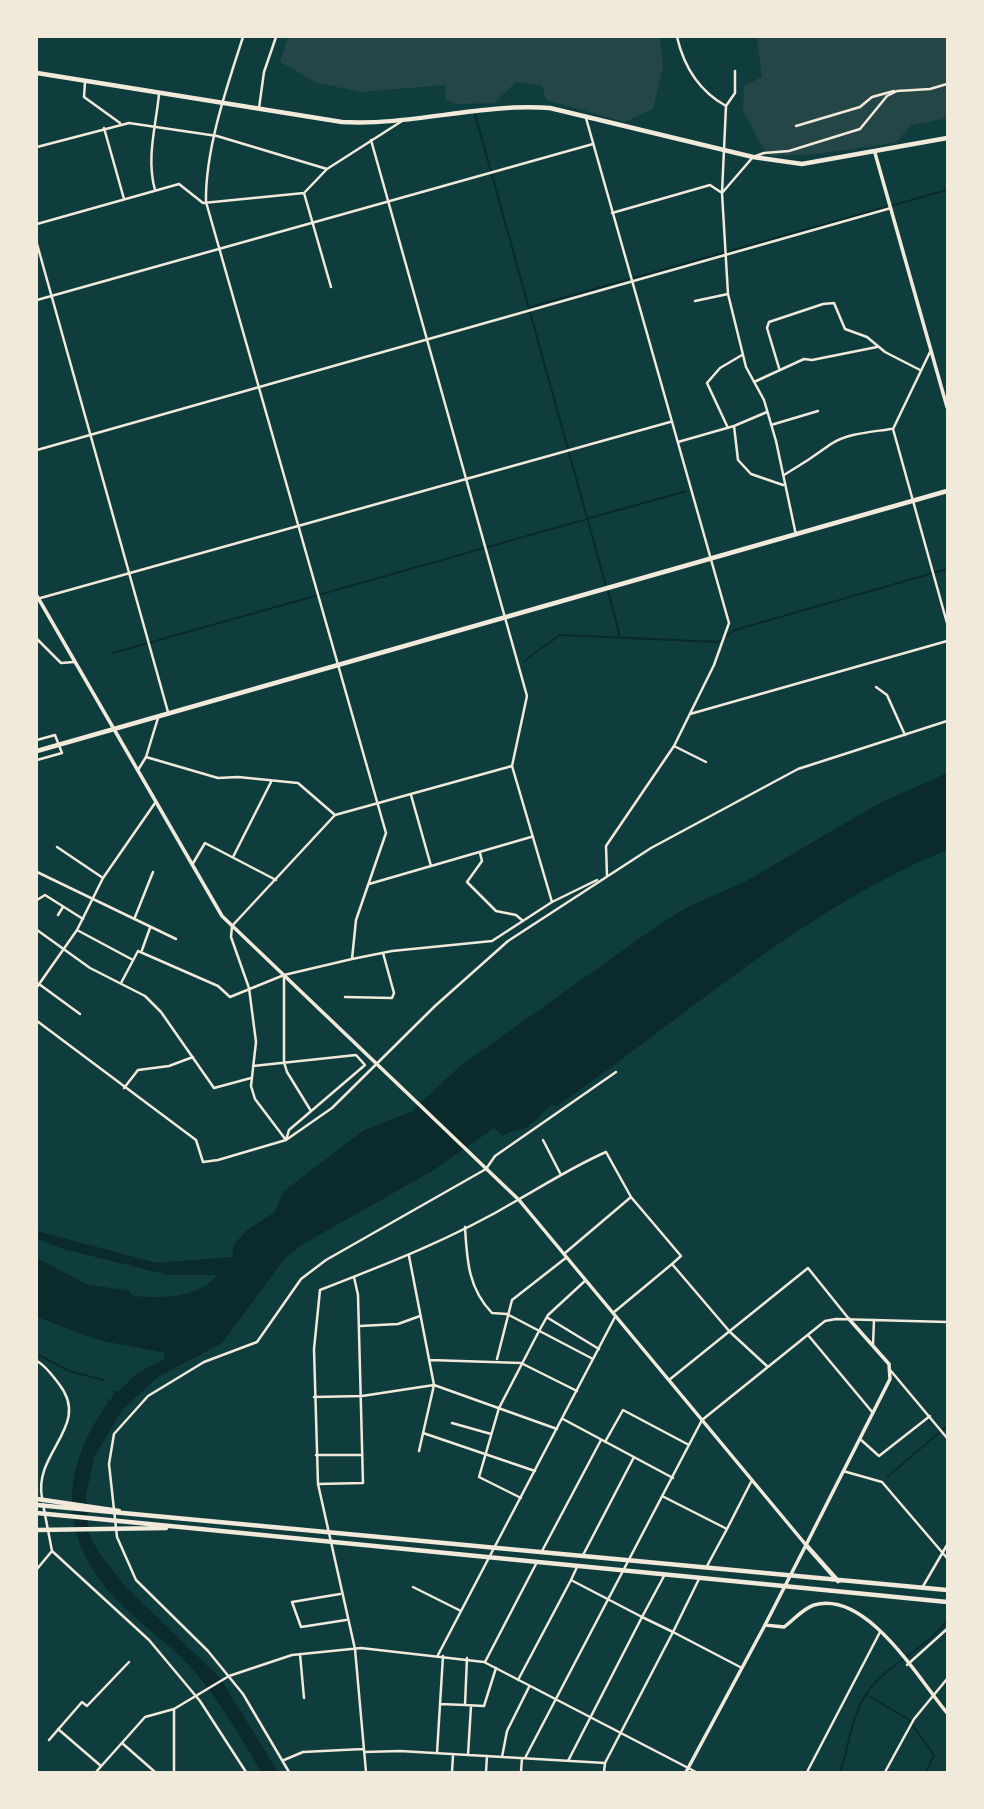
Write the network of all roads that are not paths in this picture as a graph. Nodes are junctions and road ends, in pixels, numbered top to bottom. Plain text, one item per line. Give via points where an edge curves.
1 (243, 37) edge
2 (276, 37) edge
3 (677, 37) edge
4 (735, 71) dead end
5 (37, 73) edge
6 (85, 82) junction
7 (947, 84) edge
8 (897, 91) junction
9 (159, 93) junction
10 (222, 104) junction
11 (726, 106) junction
12 (259, 109) junction
13 (408, 118) junction
14 (586, 118) junction
15 (120, 123) junction
16 (796, 126) dead end
17 (155, 127) junction
18 (104, 128) junction
19 (217, 136) junction
20 (947, 138) edge
21 (371, 140) junction
22 (593, 144) junction
23 (37, 147) edge
24 (724, 150) junction
25 (875, 153) junction
26 (753, 157) junction
27 (327, 169) junction
28 (155, 190) junction
29 (304, 193) junction
30 (722, 193) junction
31 (124, 199) junction
32 (388, 199) junction
33 (206, 202) junction
34 (891, 208) junction
35 (612, 213) junction
36 (312, 222) junction
37 (37, 224) edge
38 (37, 244) edge
39 (219, 247) junction
40 (727, 256) junction
41 (632, 283) junction
42 (331, 287) dead end
43 (728, 294) junction
44 (51, 296) junction
45 (37, 300) edge
46 (695, 301) dead end
47 (427, 340) junction
48 (878, 347) junction
49 (931, 351) junction
50 (743, 355) junction
51 (779, 368) junction
52 (920, 370) junction
53 (754, 382) junction
54 (259, 387) junction
55 (947, 407) edge
56 (818, 411) dead end
57 (767, 412) junction
58 (671, 421) junction
59 (771, 425) junction
60 (734, 426) junction
61 (728, 428) junction
62 (893, 429) junction
63 (90, 435) junction
64 (677, 442) junction
65 (37, 450) edge
66 (784, 475) junction
67 (466, 478) junction
68 (783, 485) junction
69 (947, 491) edge
70 (913, 500) junction
71 (298, 525) junction
72 (796, 535) junction
73 (711, 559) junction
74 (129, 572) junction
75 (37, 597) edge
76 (507, 617) junction
77 (947, 623) edge
78 (37, 639) edge
79 (947, 642) edge
80 (74, 662) junction
81 (337, 665) junction
82 (876, 687) dead end
83 (168, 712) junction
84 (690, 713) junction
85 (157, 715) junction
86 (947, 721) edge
87 (113, 728) junction
88 (905, 735) junction
89 (37, 740) edge
90 (60, 744) junction
91 (674, 746) junction
92 (37, 751) edge
93 (146, 757) junction
94 (37, 760) edge
95 (706, 762) dead end
96 (512, 766) junction
97 (136, 771) junction
98 (271, 782) junction
99 (411, 794) junction
100 (155, 803) junction
101 (377, 804) junction
102 (335, 815) junction
103 (532, 837) junction
104 (57, 847) dead end
105 (480, 853) junction
106 (233, 858) junction
107 (191, 866) junction
108 (431, 867) junction
109 (37, 872) edge
110 (153, 872) dead end
111 (607, 876) junction
112 (103, 878) junction
113 (276, 880) junction
114 (369, 884) junction
115 (37, 900) edge
116 (93, 902) junction
117 (552, 902) junction
118 (64, 907) junction
119 (58, 915) dead end
120 (135, 917) junction
121 (83, 919) junction
122 (523, 921) junction
123 (232, 926) junction
124 (151, 928) junction
125 (37, 930) edge
126 (77, 930) junction
127 (176, 939) dead end
128 (64, 950) junction
129 (142, 950) junction
130 (383, 953) junction
131 (352, 959) junction
132 (133, 961) junction
133 (284, 975) junction
134 (121, 983) junction
135 (38, 985) edge
136 (249, 988) junction
137 (345, 997) dead end
138 (80, 1014) dead end
139 (37, 1021) edge
140 (193, 1058) junction
141 (284, 1062) junction
142 (253, 1066) junction
143 (378, 1066) junction
144 (616, 1072) dead end
145 (252, 1078) junction
146 (124, 1088) junction
147 (311, 1111) junction
148 (286, 1140) junction
149 (543, 1140) dead end
150 (486, 1168) junction
151 (560, 1173) junction
152 (631, 1197) junction
153 (519, 1200) junction
154 (465, 1227) junction
155 (566, 1255) junction
156 (409, 1256) junction
157 (672, 1264) junction
158 (354, 1277) junction
159 (586, 1280) junction
160 (507, 1314) junction
161 (614, 1315) junction
162 (420, 1316) junction
163 (547, 1317) junction
164 (849, 1319) junction
165 (874, 1320) junction
166 (947, 1322) edge
167 (359, 1326) junction
168 (539, 1331) junction
169 (730, 1332) junction
170 (808, 1335) junction
171 (873, 1345) junction
172 (599, 1349) junction
173 (497, 1359) junction
174 (593, 1359) junction
175 (37, 1360) edge
176 (430, 1360) junction
177 (521, 1363) junction
178 (768, 1367) junction
179 (891, 1370) junction
180 (669, 1380) junction
181 (434, 1385) junction
182 (577, 1391) junction
183 (362, 1396) junction
184 (314, 1397) junction
185 (499, 1408) junction
186 (873, 1413) junction
187 (930, 1416) junction
188 (563, 1419) junction
189 (702, 1420) junction
190 (452, 1423) dead end
191 (557, 1429) junction
192 (423, 1433) junction
193 (491, 1434) junction
194 (947, 1438) edge
195 (860, 1439) junction
196 (601, 1440) junction
197 (605, 1442) junction
198 (689, 1445) junction
199 (419, 1451) dead end
200 (485, 1453) junction
201 (316, 1455) junction
202 (362, 1455) junction
203 (634, 1457) junction
204 (535, 1471) junction
205 (843, 1471) junction
206 (673, 1478) junction
207 (751, 1482) junction
208 (318, 1484) junction
209 (663, 1496) junction
210 (37, 1499) edge
211 (521, 1499) junction
212 (37, 1505) edge
213 (37, 1513) edge
214 (131, 1514) junction
215 (135, 1526) junction
216 (38, 1529) edge
217 (727, 1529) junction
218 (329, 1535) junction
219 (331, 1544) junction
220 (806, 1545) junction
221 (947, 1545) edge
222 (495, 1548) junction
223 (52, 1552) junction
224 (541, 1552) junction
225 (943, 1553) junction
226 (490, 1556) junction
227 (582, 1557) junction
228 (947, 1558) edge
229 (628, 1561) junction
230 (537, 1562) junction
231 (578, 1567) junction
232 (706, 1568) junction
233 (37, 1569) edge
234 (621, 1572) junction
235 (664, 1576) junction
236 (790, 1576) junction
237 (699, 1579) junction
238 (571, 1580) junction
239 (838, 1581) junction
240 (414, 1587) dead end
241 (784, 1587) junction
242 (922, 1588) junction
243 (947, 1590) edge
244 (340, 1594) junction
245 (608, 1599) junction
246 (947, 1602) edge
247 (461, 1611) junction
248 (642, 1617) junction
249 (346, 1620) junction
250 (765, 1625) junction
251 (947, 1629) edge
252 (673, 1632) junction
253 (880, 1632) junction
254 (355, 1649) junction
255 (300, 1654) junction
256 (441, 1656) junction
257 (467, 1658) junction
258 (129, 1662) dead end
259 (484, 1662) junction
260 (907, 1665) junction
261 (496, 1668) junction
262 (742, 1668) junction
263 (227, 1677) junction
264 (947, 1679) edge
265 (518, 1680) junction
266 (530, 1687) junction
267 (932, 1695) junction
268 (196, 1697) junction
269 (304, 1698) dead end
270 (556, 1701) junction
271 (440, 1704) junction
272 (465, 1705) junction
273 (471, 1706) junction
274 (174, 1709) junction
275 (947, 1713) edge
276 (589, 1717) junction
277 (58, 1729) junction
278 (620, 1734) junction
279 (49, 1740) dead end
280 (121, 1743) junction
281 (364, 1751) junction
282 (437, 1753) junction
283 (453, 1754) junction
284 (468, 1755) junction
285 (487, 1756) junction
286 (502, 1757) junction
287 (524, 1758) junction
288 (284, 1760) junction
289 (568, 1761) junction
290 (605, 1763) junction
291 (101, 1766) junction
292 (687, 1770) edge
293 (173, 1771) edge
294 (96, 1772) edge
295 (156, 1772) edge
296 (246, 1772) edge
297 (289, 1772) edge
298 (366, 1772) edge
299 (452, 1772) edge
300 (486, 1772) edge
301 (521, 1772) edge
302 (604, 1772) edge
303 (696, 1772) edge
304 (807, 1772) edge
305 (885, 1772) edge

1 - 10 street
2 - 12 street via 264,72
3 - 11 street via 688,70 712,98
4 - 11 street via 735,93
5 - 6 main road
6 - 9 main road
6 - 15 street via 84,97
7 - 8 street
8 - 16 street via 883,92 860,107
8 - 26 street via 877,105 860,130
9 - 10 main road
9 - 17 street
10 - 12 main road
10 - 19 street
11 - 24 street
12 - 13 main road via 342,122
13 - 14 main road via 517,106 550,108
13 - 21 street
14 - 22 street
14 - 24 main road
15 - 17 street
15 - 18 street
17 - 19 street
17 - 28 street via 150,173
18 - 23 street
18 - 31 street
19 - 27 street
19 - 33 street
20 - 25 main road
21 - 27 street
21 - 32 street
22 - 32 street
22 - 35 street
24 - 26 main road
24 - 30 street
25 - 26 main road via 802,164
25 - 34 main road
26 - 30 street
27 - 29 street
28 - 31 street
28 - 33 street via 179,184
29 - 33 street
29 - 36 street
30 - 35 street via 710,185
30 - 40 street
31 - 37 street
32 - 36 street
32 - 47 street
33 - 39 street
34 - 40 street
34 - 49 main road
35 - 41 street
36 - 39 street
36 - 42 street
38 - 44 street
39 - 44 street
39 - 54 street
40 - 41 street
40 - 43 street
41 - 47 street
41 - 58 street
43 - 46 street
43 - 50 street
44 - 45 street
44 - 63 street
47 - 54 street
47 - 67 street
48 - 51 street via 804,359
48 - 51 street via 867,337 845,329 834,303 823,304 769,322
48 - 52 street
49 - 52 street
49 - 55 main road
50 - 53 street
50 - 61 street via 720,368 707,383
51 - 53 street
52 - 62 street
53 - 57 street
54 - 63 street
54 - 71 street
56 - 59 street
57 - 59 street
57 - 60 street
58 - 64 street
58 - 67 street
59 - 66 street
60 - 61 street
60 - 68 street via 738,460 751,474
61 - 64 street
62 - 66 street via 858,434 832,444
62 - 70 street
63 - 65 street
63 - 74 street
64 - 73 street
66 - 68 street
67 - 71 street
67 - 76 street
68 - 72 street
69 - 70 main road
70 - 72 main road
70 - 77 street
71 - 74 street
71 - 81 street
72 - 73 main road
73 - 76 main road
73 - 84 street via 729,623
74 - 75 street
74 - 83 street
75 - 80 main road
76 - 81 main road
76 - 96 street via 527,696
78 - 80 street via 61,663
79 - 84 street
80 - 87 main road
81 - 83 main road
81 - 101 street
82 - 88 street via 887,695
83 - 85 main road
84 - 91 street
85 - 87 main road
85 - 93 street via 159,722
86 - 88 street
87 - 90 main road
87 - 97 main road
88 - 111 street via 798,769
89 - 90 street via 55,735
90 - 92 main road
90 - 94 street via 62,753
91 - 95 street
91 - 111 street via 606,846
93 - 97 street
93 - 98 street via 218,778
96 - 99 street
96 - 103 street
97 - 100 main road
98 - 102 street via 298,783
98 - 106 street
99 - 101 street
99 - 108 street
100 - 107 main road
100 - 112 street
101 - 102 street
101 - 114 street via 386,833
102 - 113 street
103 - 105 street
103 - 117 street
104 - 112 street
105 - 108 street
105 - 122 street via 482,861 467,882 496,911
106 - 107 street via 205,843
106 - 113 street
107 - 123 main road
108 - 114 street
109 - 116 street
110 - 120 street
111 - 117 street
111 - 143 street via 499,949 435,1006
112 - 116 street
113 - 123 street
114 - 131 street via 356,920
115 - 118 street via 43,894
116 - 120 street
116 - 121 street
117 - 122 street
118 - 119 street
118 - 121 street
120 - 124 street
121 - 126 street
122 - 130 street via 492,941
123 - 133 main road
123 - 136 street via 231,937
124 - 127 street
124 - 129 street
125 - 128 street
126 - 128 street
126 - 132 street
128 - 134 street
128 - 135 street
129 - 132 street
129 - 136 street via 218,986 230,997
130 - 131 street
130 - 137 street via 392,998
131 - 133 street
132 - 134 street
133 - 136 street
133 - 141 street
133 - 143 main road
134 - 140 street via 145,996 161,1012
135 - 138 street
136 - 142 street via 256,1042
139 - 146 street
140 - 145 street via 214,1088
140 - 146 street via 138,1070
141 - 142 street
141 - 147 street
141 - 147 street via 356,1055 365,1065
142 - 145 street
143 - 148 street via 332,1108
143 - 150 main road
144 - 150 street via 495,1156
145 - 148 street via 255,1100
146 - 148 street via 197,1140 203,1162
147 - 148 street via 289,1130
149 - 151 street
150 - 153 main road
150 - 263 street via 326,1260 301,1279 257,1342 223,1353 177,1377 148,1396 114,1434 109,1464 117,1537 136,1580
151 - 152 street via 606,1153
151 - 153 street
152 - 155 street
152 - 157 street via 681,1256
153 - 154 street
153 - 155 main road
154 - 156 street
154 - 160 street via 467,1271 492,1313
155 - 159 main road
155 - 160 street via 512,1300
156 - 158 street
156 - 162 street
157 - 161 street
157 - 169 street
158 - 167 street
158 - 184 street via 320,1290
159 - 161 main road
159 - 163 street
160 - 168 street
160 - 173 street
161 - 172 street
161 - 180 main road
162 - 167 street via 398,1324
162 - 176 street
163 - 168 street
163 - 172 street
164 - 165 street
164 - 169 street via 808,1268
164 - 170 street via 825,1321
164 - 171 main road
165 - 166 street
165 - 171 street
167 - 183 street
168 - 174 street
168 - 177 street
169 - 178 street
169 - 180 street
170 - 178 street
170 - 186 street
171 - 179 main road
172 - 174 street
173 - 176 street
173 - 177 street
174 - 182 street
175 - 223 street via 68,1395 71,1407 39,1479
176 - 181 street
177 - 182 street
177 - 185 street
178 - 189 street
179 - 186 main road
179 - 187 street
180 - 189 main road
181 - 183 street
181 - 185 street
181 - 192 street
182 - 188 street
183 - 184 street
183 - 202 street
184 - 201 street
185 - 191 street
185 - 193 street
186 - 195 main road
187 - 194 street
187 - 195 street via 879,1456
188 - 191 street
188 - 196 street
189 - 198 street
189 - 207 main road
190 - 193 street
191 - 204 street
192 - 199 street
192 - 200 street
193 - 200 street
195 - 205 main road
196 - 197 street
196 - 224 street
197 - 198 street via 623,1410
197 - 203 street
198 - 206 street
200 - 204 street
200 - 211 street via 479,1477
201 - 202 street
201 - 208 street
202 - 208 street via 363,1483
203 - 206 street
203 - 227 street
204 - 211 street
205 - 220 main road
205 - 225 street via 882,1482
206 - 209 street
207 - 217 street
207 - 220 main road
208 - 218 street
209 - 217 street
209 - 229 street
210 - 214 main road
211 - 222 street
212 - 214 main road
213 - 215 main road
214 - 218 main road
215 - 216 main road
215 - 219 main road
217 - 232 street
218 - 219 street
218 - 222 main road
219 - 226 main road
219 - 244 street
220 - 236 main road
220 - 239 main road
221 - 225 street
222 - 224 main road
222 - 226 street
223 - 233 street
223 - 268 street via 149,1640
224 - 227 main road
225 - 228 street
225 - 242 street
226 - 230 main road
226 - 247 street
227 - 229 main road
229 - 232 main road
229 - 234 street
230 - 231 main road
230 - 259 street
231 - 234 main road
231 - 238 street
232 - 236 main road
234 - 235 main road
234 - 245 street
235 - 237 main road
235 - 248 street
236 - 239 main road
236 - 241 main road
237 - 241 main road
237 - 252 street
238 - 245 street
238 - 265 street
239 - 242 main road
240 - 247 street
241 - 246 main road
241 - 250 main road
242 - 243 main road
244 - 249 street
244 - 249 street via 292,1602 301,1627
245 - 248 street
245 - 270 street
247 - 256 street
248 - 252 street
248 - 276 street
249 - 254 street
250 - 253 main road via 784,1627 811,1606 838,1604 862,1614
250 - 262 main road
251 - 260 street
252 - 262 street
252 - 278 street
253 - 260 main road
253 - 304 street
254 - 255 street
254 - 256 street
254 - 281 street
255 - 263 street
255 - 269 street
256 - 257 street
256 - 271 street
257 - 259 street
257 - 272 street
258 - 277 street
259 - 261 street
260 - 267 main road
261 - 265 street
261 - 273 street via 484,1706
262 - 292 main road
263 - 268 street
263 - 288 street via 243,1694
264 - 267 street
265 - 266 street
266 - 270 street
266 - 286 street via 507,1731
267 - 275 main road
267 - 305 street
268 - 274 street
268 - 296 street
270 - 276 street
270 - 287 street
271 - 272 street
271 - 282 street
272 - 273 street
273 - 284 street
274 - 280 street via 145,1717
274 - 293 street
276 - 278 street
276 - 289 street
277 - 279 street
277 - 291 street
278 - 290 street
278 - 292 street
280 - 291 street
280 - 295 street
281 - 282 street
281 - 288 street via 303,1752
281 - 298 street
282 - 283 street
283 - 284 street
283 - 299 street
284 - 285 street
285 - 286 street
285 - 300 street
286 - 287 street
287 - 289 street
287 - 301 street
288 - 297 street
289 - 290 street
290 - 302 street
291 - 294 street
292 - 303 street

